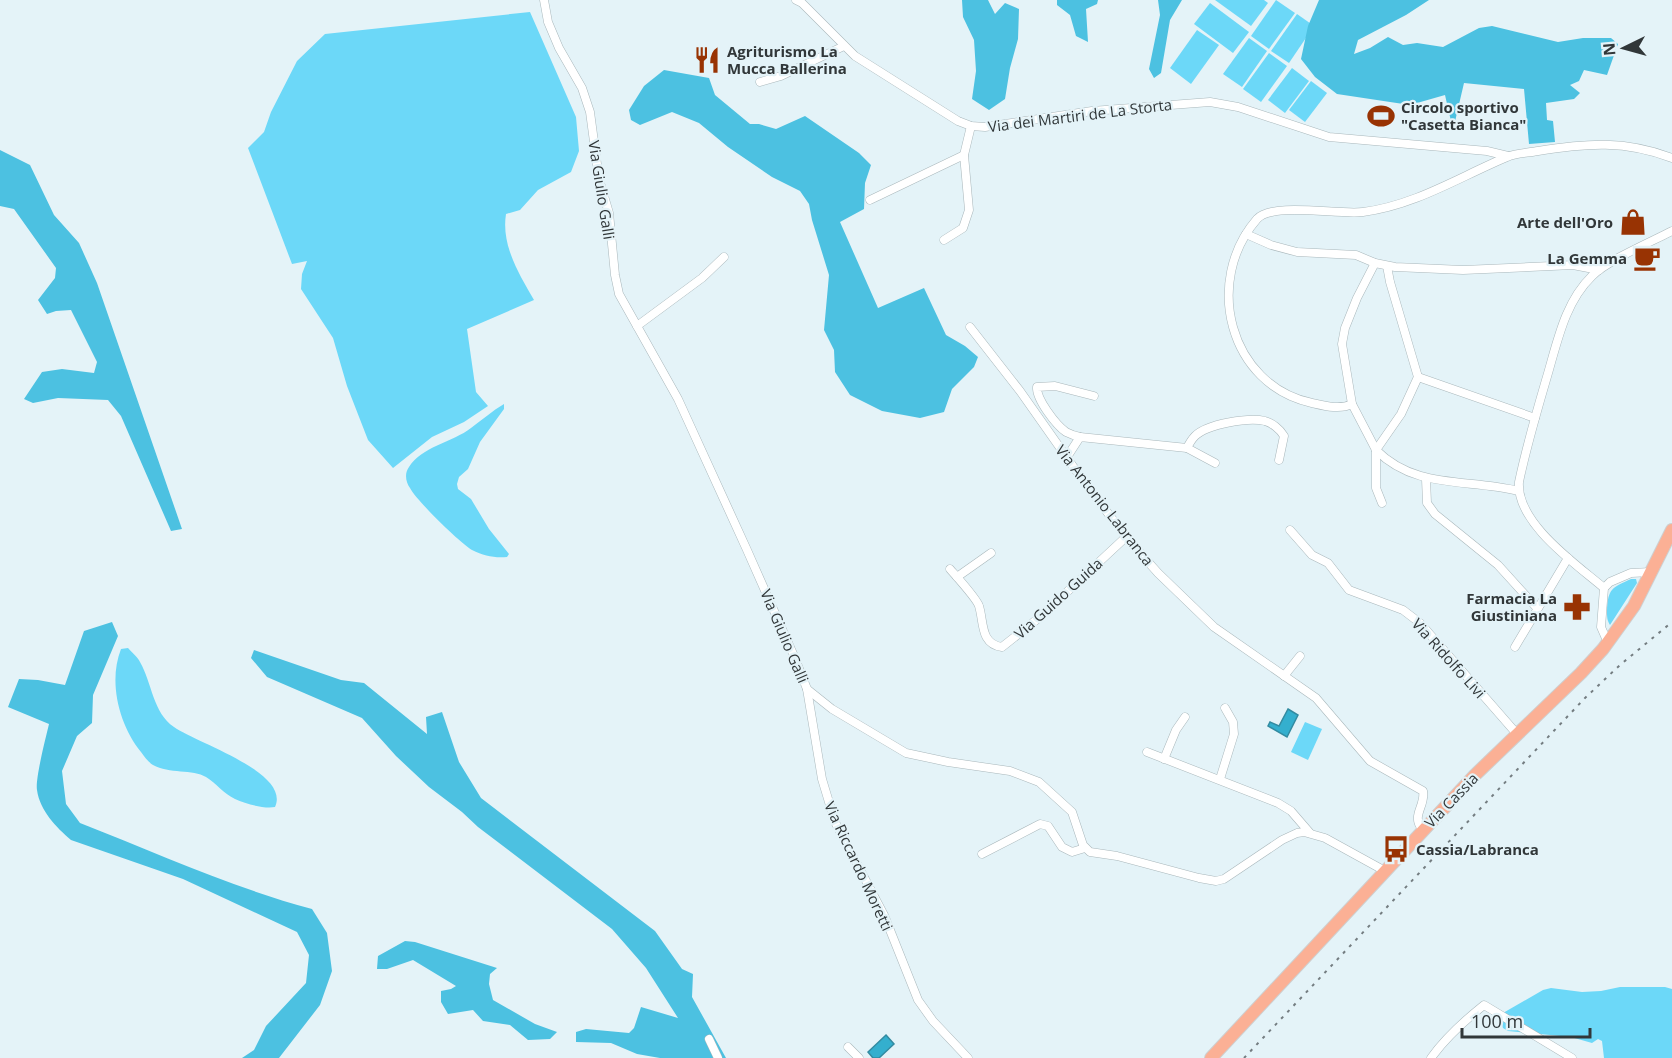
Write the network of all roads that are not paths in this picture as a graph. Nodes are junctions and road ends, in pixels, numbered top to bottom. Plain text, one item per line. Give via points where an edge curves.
1 (544, 0) edge
2 (796, 0) edge
3 (844, 46) junction
4 (760, 82) dead end
5 (971, 126) junction
6 (964, 155) junction
7 (1508, 156) junction
8 (1672, 158) edge
9 (870, 200) dead end
10 (1672, 231) edge
11 (1246, 234) junction
12 (944, 240) dead end
13 (724, 257) dead end
14 (1376, 263) junction
15 (1387, 266) junction
16 (1599, 270) junction
17 (637, 326) junction
18 (970, 327) dead end
19 (1418, 377) junction
20 (1094, 396) dead end
21 (1352, 404) junction
22 (1535, 418) junction
23 (1080, 437) junction
24 (1186, 448) junction
25 (1376, 450) junction
26 (1067, 458) junction
27 (1280, 460) dead end
28 (1215, 463) dead end
29 (1426, 479) junction
30 (1519, 491) junction
31 (1382, 503) dead end
32 (1290, 530) dead end
33 (1672, 530) edge
34 (1126, 537) junction
35 (991, 553) dead end
36 (1568, 558) junction
37 (950, 569) dead end
38 (1652, 572) junction
39 (957, 577) junction
40 (1604, 588) junction
41 (1537, 608) junction
42 (1608, 643) junction
43 (1515, 647) dead end
44 (1300, 656) dead end
45 (1284, 676) junction
46 (807, 688) junction
47 (1225, 708) dead end
48 (1185, 717) dead end
49 (1517, 734) junction
50 (1147, 752) dead end
51 (1164, 759) junction
52 (1220, 779) junction
53 (1423, 830) junction
54 (1311, 833) junction
55 (1085, 848) junction
56 (982, 855) dead end
57 (1385, 871) junction
58 (709, 1039) dead end
59 (848, 1047) dead end
60 (718, 1058) edge
61 (859, 1058) edge
62 (968, 1058) edge
63 (1211, 1058) edge
64 (1431, 1058) edge
65 (1572, 1058) edge

1 - 17 street, Via Giulio Galli via 548,22 590,112 599,179 609,213 615,275
2 - 3 street, Via dei Martiri de La Storta
3 - 4 street
3 - 5 street, Via dei Martiri de La Storta
5 - 6 street
5 - 7 street, Via dei Martiri de La Storta via 1210,102 1238,107 1329,137
6 - 9 street
6 - 12 street via 969,210 963,228
7 - 8 street via 1613,144
7 - 11 street via 1413,200 1385,208 1348,213 1267,212
10 - 16 street
11 - 14 street via 1297,252 1353,255
11 - 21 street via 1234,259 1229,291 1234,328 1245,356 1264,380 1289,397 1331,407
13 - 17 street
14 - 15 street
14 - 21 street via 1344,333
15 - 16 street via 1464,270 1573,265
15 - 19 street
16 - 22 street via 1568,310
17 - 46 street, Via Giulio Galli via 678,399
18 - 26 street, Via Antonio Labranca
19 - 22 street
19 - 25 street via 1401,414
20 - 23 street via 1055,386 1037,387 1057,424
21 - 25 street
22 - 30 street
23 - 24 street
23 - 26 street
24 - 27 street via 1204,430 1235,422 1264,421 1284,436
24 - 28 street
25 - 29 street via 1395,466
25 - 31 street via 1376,488
26 - 34 street, Via Antonio Labranca
29 - 30 street
29 - 41 street via 1427,503 1435,514 1492,559
30 - 36 street via 1530,516
32 - 49 street, Via Ridolfo Livi via 1312,555 1330,565 1349,590 1402,610 1420,623
33 - 38 main road, Via Cassia
34 - 39 street, Via Guido Guida via 1002,647 986,637 979,604
34 - 45 street, Via Antonio Labranca via 1214,627
35 - 39 street
36 - 40 street
36 - 41 street
37 - 39 street, Via Guido Guida
38 - 40 street via 1631,573
38 - 42 main road, Via Cassia
40 - 42 street via 1601,627
41 - 43 street
42 - 49 main road, Via Cassia
44 - 45 street
45 - 53 street, Via Antonio Labranca via 1316,698 1370,761 1422,790 1424,798 1416,818
46 - 55 street, Via Giulio Galli via 832,709 906,753 1010,771 1035,780 1072,812
46 - 62 street, Via Riccardo Moretti via 824,786 835,822 884,915 918,1000
47 - 52 street via 1234,734
48 - 51 street
49 - 53 main road, Via Cassia
50 - 51 street
51 - 52 street
52 - 54 street via 1278,802
53 - 57 main road, Via Cassia
54 - 55 street via 1297,833 1282,840 1218,881
54 - 57 street
55 - 56 street via 1072,852 1062,847 1048,826 1040,824
57 - 63 main road, Via Cassia
58 - 60 street
59 - 61 street
64 - 65 street via 1442,1042 1484,1005

